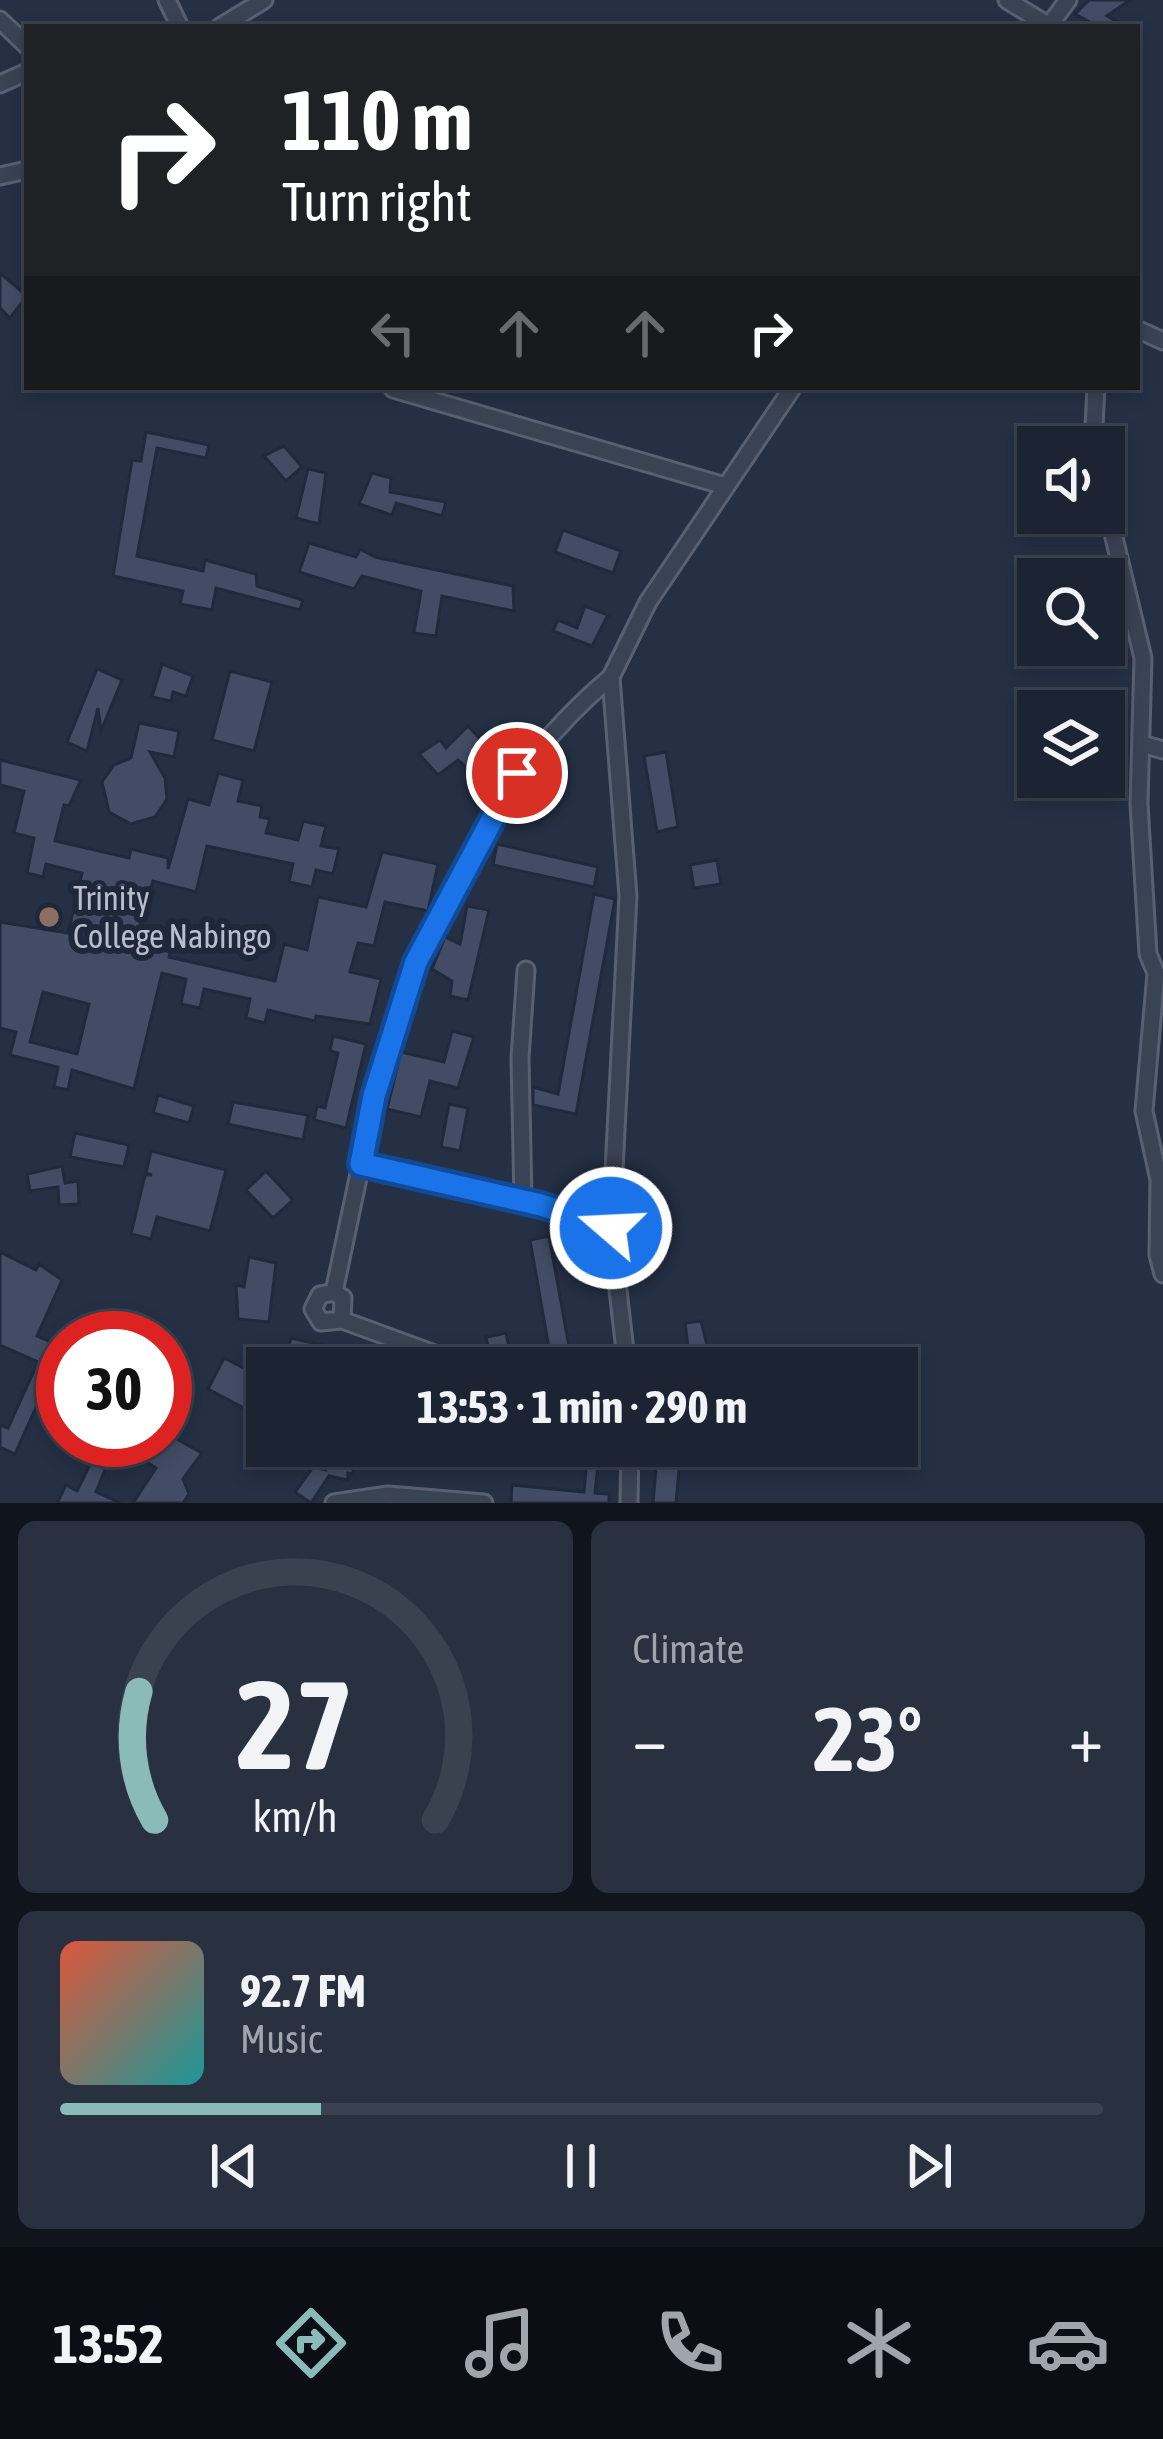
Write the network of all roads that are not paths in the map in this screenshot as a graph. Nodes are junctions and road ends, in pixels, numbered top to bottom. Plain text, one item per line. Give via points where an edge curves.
1 (264, 0) edge
2 (1007, 0) edge
3 (1068, 0) edge
4 (0, 20) edge
5 (225, 24) edge
6 (1045, 24) edge
7 (1050, 24) edge
8 (24, 43) edge
9 (396, 390) edge
10 (791, 390) edge
11 (1096, 390) edge
12 (1094, 426) edge
13 (725, 486) junction
14 (1114, 534) edge
15 (611, 677) junction
16 (1142, 744) junction
17 (1163, 750) edge
18 (1156, 950) edge
19 (526, 970) dead end
20 (361, 1164) junction
21 (523, 1201) junction
22 (611, 1228) junction
23 (1163, 1274) edge
24 (334, 1292) junction
25 (342, 1320) junction
26 (416, 1347) edge
27 (625, 1347) edge
28 (630, 1467) edge
29 (334, 1503) edge
30 (484, 1503) edge
31 (629, 1503) edge

1 - 5 street
2 - 6 street
3 - 7 street
4 - 8 street
9 - 13 street
10 - 13 street
11 - 12 street
13 - 15 street via 626,639
14 - 16 street via 1140,632
15 - 20 street via 566,714 517,773 416,962
15 - 22 street via 628,896
16 - 17 street
16 - 18 street via 1139,804
18 - 23 street via 1144,1119 1160,1180
19 - 21 street
20 - 21 street
20 - 24 street
21 - 22 street
22 - 27 street
24 - 25 street via 346,1304
24 - 25 street via 320,1295 314,1314 326,1324
25 - 26 street
28 - 31 street
29 - 30 street via 388,1495

